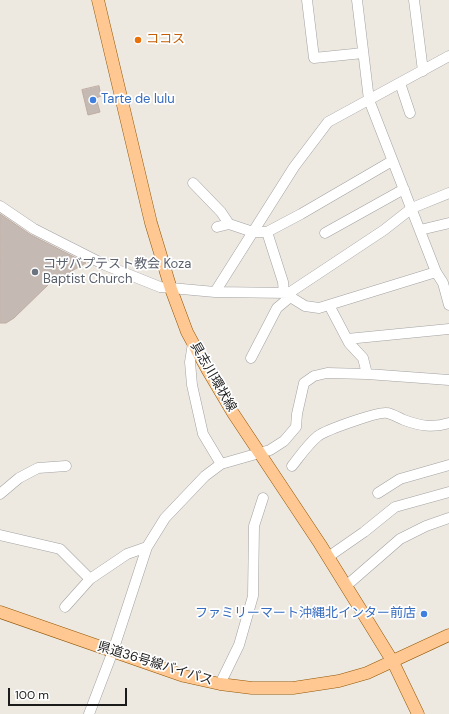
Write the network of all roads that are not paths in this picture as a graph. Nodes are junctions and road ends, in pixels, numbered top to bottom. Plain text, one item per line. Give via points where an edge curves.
1 (98, 0) edge
2 (307, 0) edge
3 (357, 0) edge
4 (414, 0) edge
5 (363, 53) junction
6 (449, 56) edge
7 (423, 70) junction
8 (400, 83) junction
9 (369, 100) junction
10 (410, 113) dead end
11 (392, 161) junction
12 (193, 183) dead end
13 (404, 189) junction
14 (449, 193) edge
15 (0, 206) edge
16 (412, 208) junction
17 (449, 223) edge
18 (228, 224) junction
19 (217, 227) dead end
20 (420, 230) junction
21 (253, 232) junction
22 (267, 232) junction
23 (325, 233) dead end
24 (436, 272) junction
25 (446, 282) edge
26 (171, 289) junction
27 (215, 292) junction
28 (286, 295) junction
29 (329, 305) junction
30 (449, 305) edge
31 (449, 329) edge
32 (347, 339) junction
33 (193, 343) junction
34 (251, 358) dead end
35 (367, 374) junction
36 (449, 380) edge
37 (449, 423) edge
38 (260, 452) junction
39 (222, 464) junction
40 (449, 465) edge
41 (66, 466) dead end
42 (292, 466) dead end
43 (449, 492) edge
44 (378, 493) dead end
45 (0, 494) edge
46 (263, 498) dead end
47 (449, 518) edge
48 (0, 535) edge
49 (147, 547) junction
50 (328, 557) junction
51 (90, 579) junction
52 (346, 586) junction
53 (65, 607) dead end
54 (0, 612) edge
55 (449, 635) edge
56 (113, 652) junction
57 (393, 662) junction
58 (220, 684) junction
59 (89, 714) edge
60 (418, 714) edge

1 - 26 main road, 具志川環状線 via 151,223
2 - 5 street via 314,58
3 - 5 street
4 - 7 street
5 - 9 street
6 - 7 street
7 - 8 street
8 - 9 street
8 - 10 street
9 - 11 street
9 - 21 street via 328,122 294,167
11 - 13 street
11 - 22 street
12 - 18 street via 221,212
13 - 16 street
13 - 23 street
14 - 16 street
15 - 26 street via 34,229 105,265
16 - 20 street
16 - 28 street via 384,230
17 - 20 street
18 - 19 street
18 - 21 street
20 - 24 street
21 - 22 street
21 - 27 street
22 - 28 street
24 - 25 street
24 - 29 street
25 - 30 street
26 - 27 street
26 - 33 main road, 具志川環状線
27 - 28 street
28 - 29 street via 305,306 319,308
28 - 34 street
29 - 32 street
31 - 32 street
32 - 35 street via 363,358
33 - 38 main road, 具志川環状線 via 233,413
33 - 39 street via 190,362 192,385 203,434
35 - 36 street
35 - 38 street via 327,373 314,376 304,383 296,427 284,441 270,450
37 - 42 street via 425,426 386,412 371,416 336,427 319,436
38 - 39 street
38 - 50 main road, 具志川環状線
39 - 49 street via 205,476 166,518
40 - 44 street via 400,479
41 - 45 street via 38,468 19,478
43 - 50 street via 395,507
46 - 58 street via 254,526 253,596 239,645
47 - 52 street via 400,539
48 - 51 street via 60,549
49 - 51 street via 127,554
49 - 56 street
50 - 52 main road, 具志川環状線
51 - 53 street
52 - 57 main road, 具志川環状線
54 - 56 main road, 県道36号線バイパス
55 - 57 main road, 県道36号線バイパス
56 - 58 main road, 県道36号線バイパス via 184,676
56 - 59 street
57 - 58 main road, 県道36号線バイパス via 339,681 293,688 252,688
57 - 60 main road, 具志川環状線

